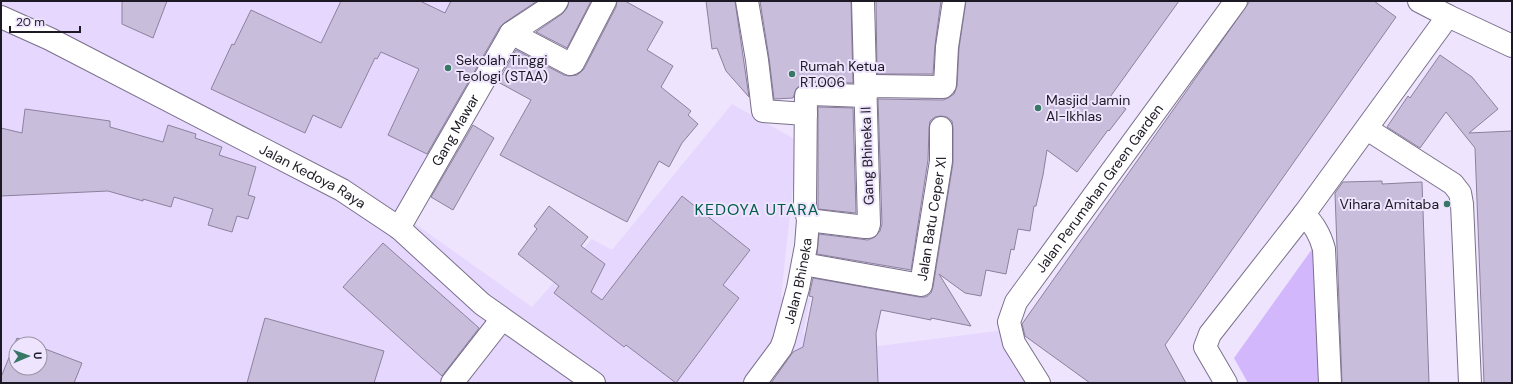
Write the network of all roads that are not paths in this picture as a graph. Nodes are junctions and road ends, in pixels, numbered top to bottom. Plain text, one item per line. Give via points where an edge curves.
1 (557, 1) edge
2 (605, 1) edge
3 (747, 1) edge
4 (863, 1) edge
5 (954, 1) edge
6 (1236, 1) edge
7 (1419, 1) edge
8 (1448, 16) junction
9 (1, 17) edge
10 (511, 33) junction
11 (1512, 46) edge
12 (865, 96) junction
13 (806, 105) junction
14 (941, 128) dead end
15 (1366, 129) junction
16 (1304, 214) junction
17 (808, 220) junction
18 (399, 228) junction
19 (803, 264) junction
20 (502, 319) junction
21 (452, 383) edge
22 (594, 383) edge
23 (754, 383) edge
24 (1039, 383) edge
25 (1226, 383) edge
26 (1330, 383) edge
27 (1470, 383) edge

1 - 10 street, Gang Mawar
2 - 10 street via 573,63 570,64
3 - 13 street via 763,111
4 - 12 street, Gang Bhineka II
5 - 12 street via 943,87 870,86
6 - 24 street, Jalan Perumahan Green Garden via 1016,302 1009,322 1014,343
7 - 8 street
8 - 11 street
8 - 15 street
9 - 18 street, Jalan Kedoya Raya via 50,39 342,190
10 - 18 street, Gang Mawar
12 - 13 street via 811,94
12 - 17 street, Gang Bhineka II via 868,227
13 - 17 street, Jalan Bhineka via 805,205
14 - 19 street, Jalan Batu Ceper XI via 941,161 921,285
15 - 16 street
15 - 27 street via 1453,184 1460,193
16 - 25 street via 1207,340 1206,351
16 - 26 street via 1320,235 1324,249
17 - 19 street, Jalan Bhineka
18 - 20 street, Jalan Kedoya Raya via 482,304
19 - 23 street, Jalan Bhineka via 781,348
20 - 21 street
20 - 22 street, Jalan Kedoya Raya

